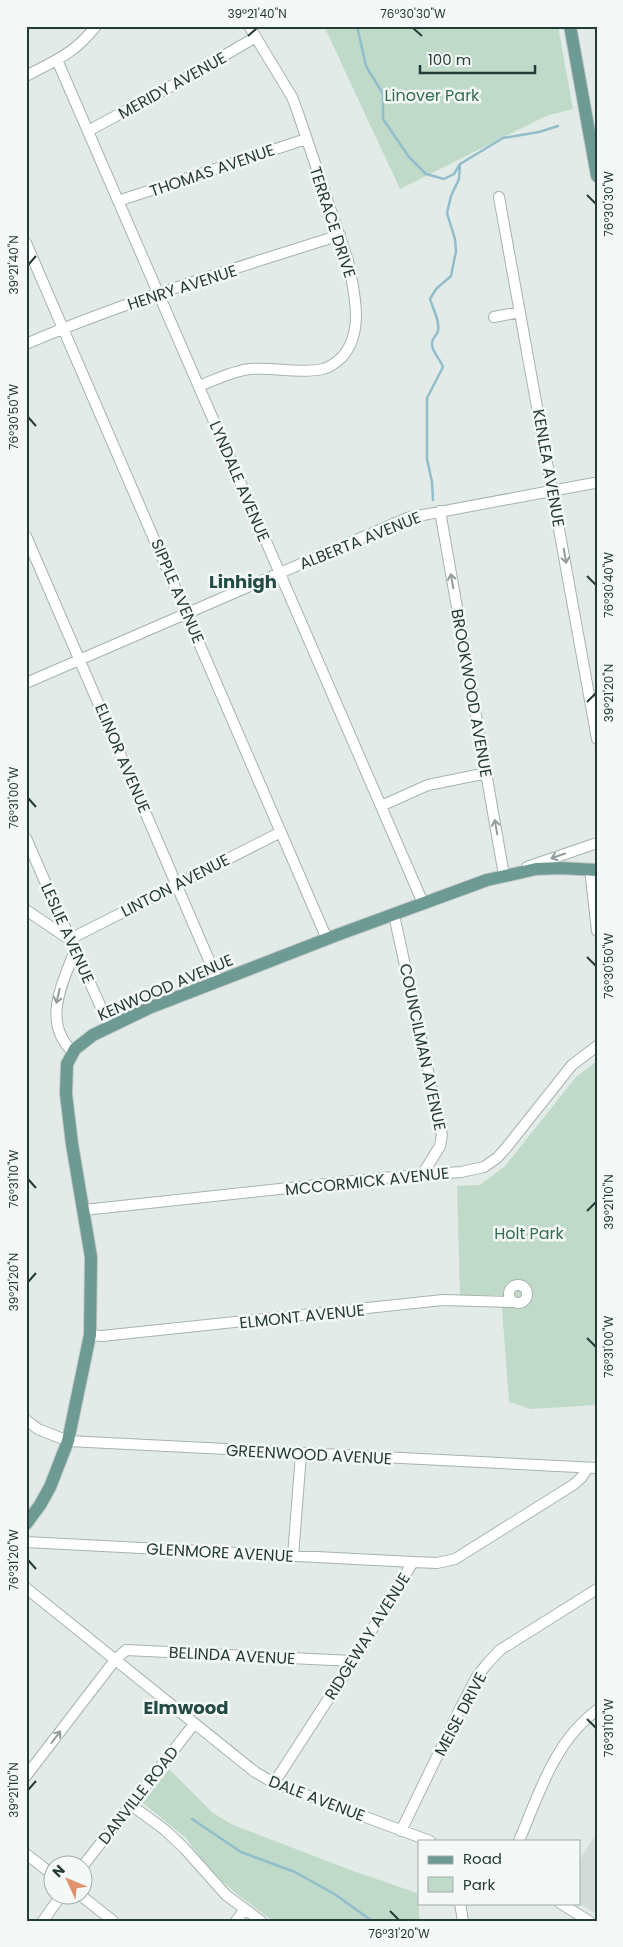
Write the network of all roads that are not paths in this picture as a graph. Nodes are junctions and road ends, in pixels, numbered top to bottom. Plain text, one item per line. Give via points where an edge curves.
1 (96, 26) edge
2 (249, 26) edge
3 (570, 26) edge
4 (256, 37) junction
5 (57, 60) junction
6 (26, 76) edge
7 (88, 132) junction
8 (306, 139) junction
9 (597, 176) edge
10 (499, 197) dead end
11 (118, 201) junction
12 (340, 235) junction
13 (26, 243) edge
14 (158, 293) junction
15 (520, 312) junction
16 (494, 316) dead end
17 (64, 328) junction
18 (26, 344) edge
19 (199, 386) junction
20 (594, 483) dead end
21 (553, 491) junction
22 (440, 511) junction
23 (26, 536) edge
24 (280, 573) junction
25 (187, 613) junction
26 (80, 659) junction
27 (26, 683) edge
28 (597, 739) edge
29 (486, 773) junction
30 (381, 806) junction
31 (281, 832) junction
32 (26, 838) edge
33 (597, 843) edge
34 (593, 869) edge
35 (520, 871) junction
36 (504, 876) junction
37 (177, 884) junction
38 (423, 903) junction
39 (26, 910) edge
40 (394, 914) junction
41 (597, 931) edge
42 (70, 939) junction
43 (327, 939) junction
44 (74, 950) junction
45 (218, 981) junction
46 (110, 1027) junction
47 (597, 1046) edge
48 (73, 1052) junction
49 (422, 1175) junction
50 (84, 1210) junction
51 (513, 1302) dead end
52 (90, 1335) junction
53 (26, 1420) edge
54 (68, 1441) junction
55 (301, 1454) junction
56 (592, 1468) edge
57 (26, 1524) edge
58 (26, 1542) edge
59 (294, 1556) junction
60 (413, 1562) junction
61 (26, 1588) edge
62 (597, 1589) edge
63 (115, 1660) junction
64 (353, 1661) junction
65 (597, 1710) edge
66 (194, 1724) junction
67 (26, 1776) edge
68 (274, 1783) junction
69 (131, 1805) junction
70 (401, 1831) junction
71 (427, 1840) edge
72 (519, 1840) edge
73 (26, 1854) edge
74 (92, 1854) edge
75 (42, 1866) edge
76 (55, 1904) edge
77 (92, 1904) edge
78 (460, 1904) edge
79 (562, 1904) edge
80 (245, 1910) junction
81 (43, 1921) edge
82 (114, 1921) edge
83 (236, 1921) edge
84 (261, 1921) edge
85 (463, 1921) edge
86 (589, 1921) edge

1 - 5 street via 73,51
2 - 4 street
3 - 9 main road
4 - 7 street, MERIDY AVENUE
4 - 8 street, TERRACE DRIVE via 292,97
5 - 6 street
5 - 7 street, LYNDALE AVENUE
7 - 11 street, LYNDALE AVENUE
8 - 11 street, THOMAS AVENUE
8 - 12 street, TERRACE DRIVE
10 - 15 street, KENLEA AVENUE
11 - 14 street, LYNDALE AVENUE
12 - 14 street, HENRY AVENUE
12 - 19 street, TERRACE DRIVE via 353,286 355,315 353,342 343,355 324,369 251,369
13 - 17 street, SIPPLE AVENUE
14 - 17 street, HENRY AVENUE
14 - 19 street, LYNDALE AVENUE
15 - 16 street
15 - 21 street, KENLEA AVENUE
17 - 18 street, HENRY AVENUE
17 - 25 street, SIPPLE AVENUE
19 - 24 street, LYNDALE AVENUE
20 - 21 street, ALBERTA AVENUE
21 - 22 street, ALBERTA AVENUE
21 -> 28 street, KENLEA AVENUE
22 - 24 street, ALBERTA AVENUE via 399,522
29 -> 22 street, BROOKWOOD AVENUE
23 - 26 street, ELINOR AVENUE
24 - 25 street, ALBERTA AVENUE
24 - 30 street, LYNDALE AVENUE
25 - 26 street, ALBERTA AVENUE
25 - 31 street, SIPPLE AVENUE
26 - 27 street, ALBERTA AVENUE
26 - 37 street, ELINOR AVENUE
29 - 30 street via 428,785
36 -> 29 street, BROOKWOOD AVENUE
30 - 38 street, LYNDALE AVENUE
31 - 37 street, LINTON AVENUE
31 - 43 street, SIPPLE AVENUE
32 - 42 street, LESLIE AVENUE
33 -> 35 street
34 - 35 main road, KENWOOD AVENUE
34 - 41 street
35 - 36 main road, KENWOOD AVENUE
36 - 38 main road, KENWOOD AVENUE
37 - 42 street, LINTON AVENUE
37 - 45 street, ELINOR AVENUE
38 - 40 main road, KENWOOD AVENUE
39 - 42 street
40 - 43 main road, KENWOOD AVENUE
40 - 49 street, COUNCILMAN AVENUE via 442,1135 440,1146
42 - 44 street, LESLIE AVENUE
43 - 45 main road, KENWOOD AVENUE
44 - 46 street, LESLIE AVENUE
44 -> 48 street via 56,1004 63,1042
45 - 46 main road, KENWOOD AVENUE
46 - 48 main road, KENWOOD AVENUE via 88,1038
47 - 49 street, MCCORMICK AVENUE via 572,1065 490,1164 461,1172
48 - 50 main road via 67,1064 66,1094
49 - 50 street, MCCORMICK AVENUE
50 - 52 main road via 91,1257
51 - 52 street, ELMONT AVENUE via 443,1300 174,1330
52 - 54 main road
53 - 54 street, GREENWOOD AVENUE
54 - 55 street, GREENWOOD AVENUE
54 - 57 main road via 50,1487
55 - 56 street, GREENWOOD AVENUE
55 - 59 street
56 - 60 street, RIDGEWAY AVENUE via 573,1485 455,1559 437,1563
58 - 59 street, GLENMORE AVENUE
59 - 60 street, GLENMORE AVENUE
60 - 64 street, RIDGEWAY AVENUE
61 - 63 street, DALE AVENUE
62 - 70 street, MEISE DRIVE via 500,1650 486,1665 460,1709
63 - 64 street, BELINDA AVENUE via 124,1652 134,1650
63 - 66 street, DALE AVENUE
67 -> 63 street
64 - 68 street, RIDGEWAY AVENUE
65 - 72 street via 569,1737 557,1754
66 - 68 street, DALE AVENUE
66 - 69 street, DANVILLE ROAD
68 - 70 street, DALE AVENUE
69 - 74 street, DANVILLE ROAD
69 - 80 street via 174,1838 214,1884
70 - 71 street, DALE AVENUE
73 - 75 street
76 - 81 street
77 - 82 street
78 - 85 street
79 - 86 street
80 - 83 street
80 - 84 street

